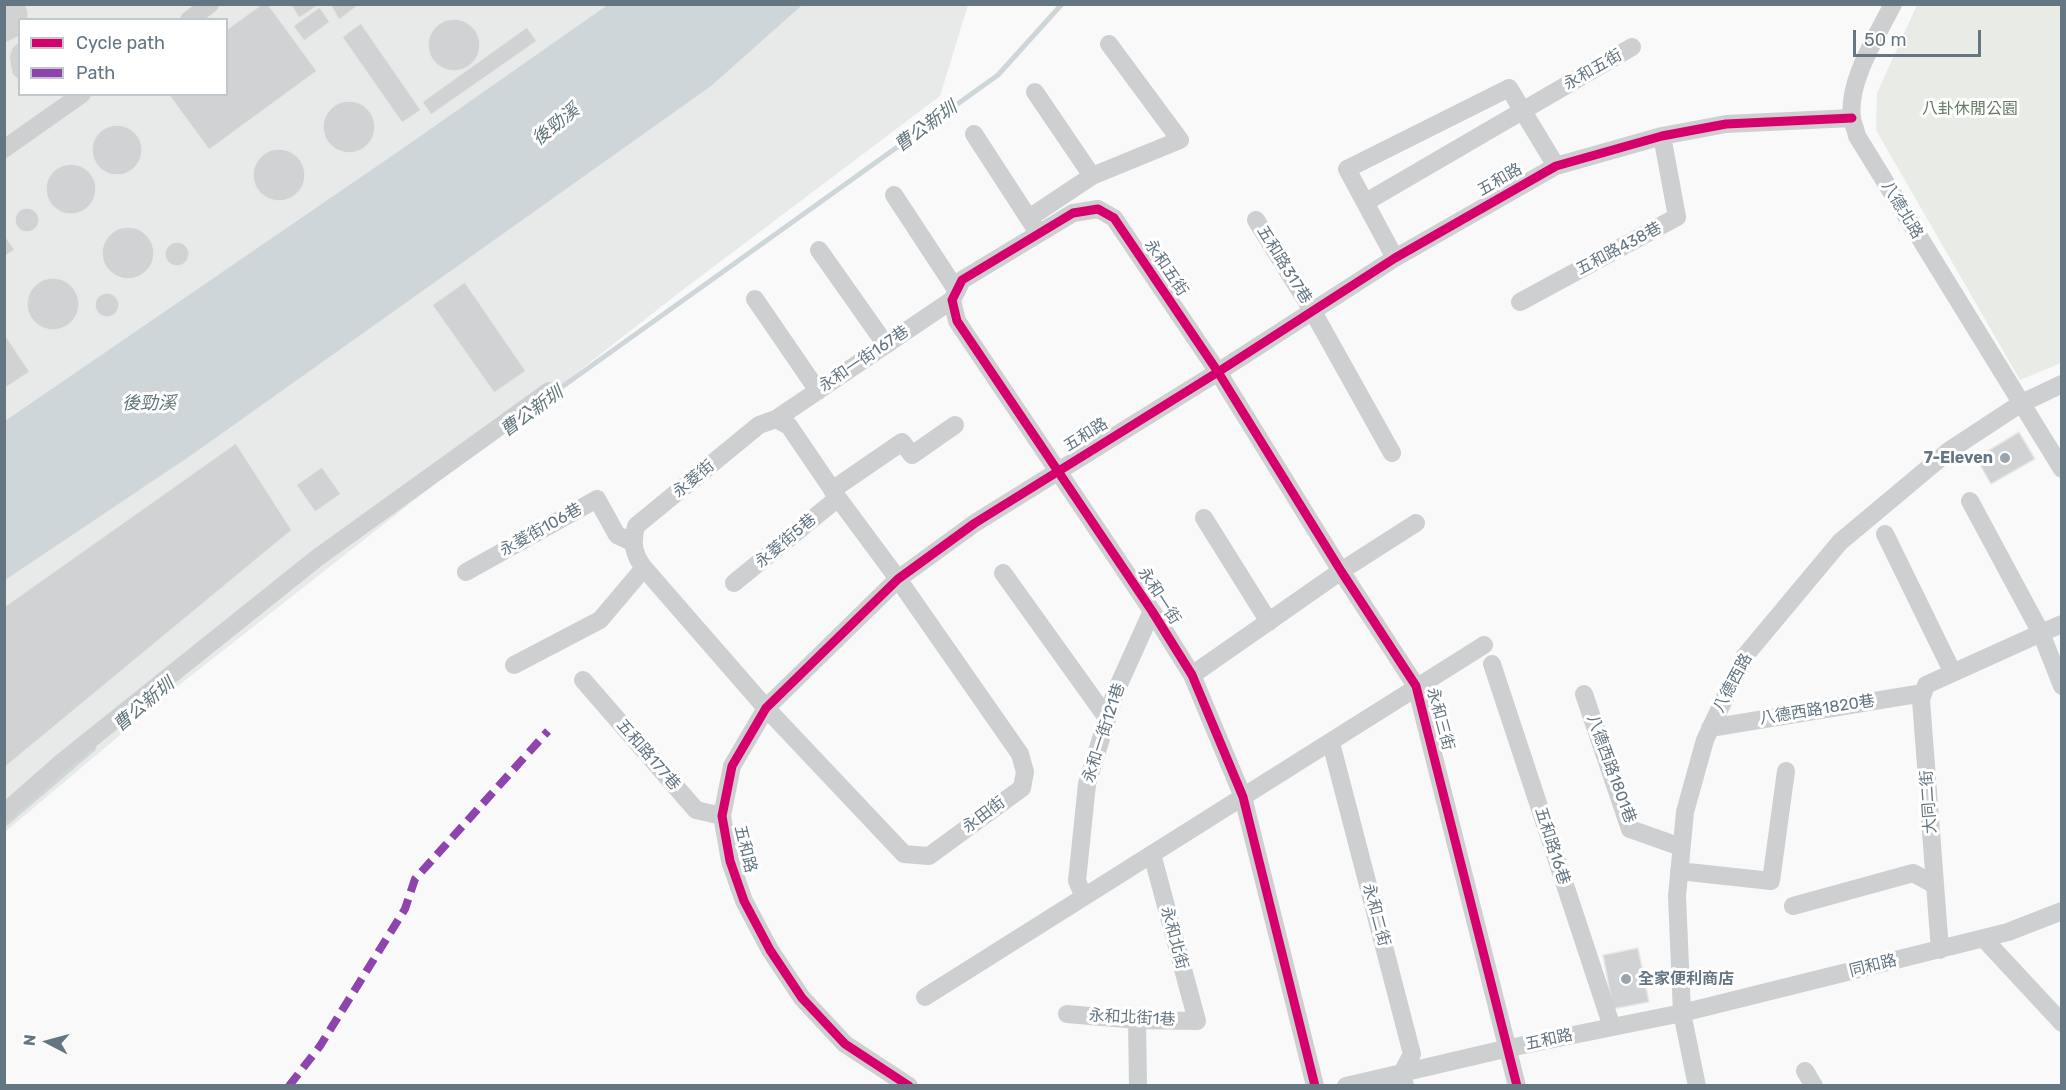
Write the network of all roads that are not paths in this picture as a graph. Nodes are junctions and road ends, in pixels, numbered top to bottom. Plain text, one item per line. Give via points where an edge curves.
1 (210, 4) edge
2 (1893, 4) edge
3 (192, 18) edge
4 (1109, 44) dead end
5 (1632, 47) dead end
6 (1035, 92) dead end
7 (79, 96) edge
8 (1523, 111) junction
9 (1852, 118) junction
10 (974, 134) dead end
11 (1662, 136) junction
12 (4, 149) edge
13 (1556, 166) junction
14 (1092, 176) junction
15 (894, 195) dead end
16 (1366, 202) junction
17 (1029, 218) junction
18 (1256, 220) dead end
19 (1039, 234) junction
20 (819, 250) dead end
21 (1395, 258) junction
22 (955, 296) junction
23 (755, 299) dead end
24 (1520, 302) dead end
25 (1312, 310) junction
26 (886, 345) junction
27 (1218, 372) junction
28 (2061, 384) edge
29 (549, 391) dead end
30 (818, 391) junction
31 (2020, 404) junction
32 (776, 419) junction
33 (955, 425) dead end
34 (1392, 453) dead end
35 (2061, 470) edge
36 (1058, 471) junction
37 (835, 494) junction
38 (1970, 501) dead end
39 (1203, 518) dead end
40 (1416, 523) dead end
41 (1885, 534) dead end
42 (632, 542) junction
43 (644, 568) junction
44 (1341, 571) junction
45 (466, 572) dead end
46 (1003, 573) dead end
47 (898, 579) junction
48 (734, 583) dead end
49 (1152, 611) junction
50 (1269, 622) junction
51 (2061, 624) edge
52 (2041, 633) junction
53 (1484, 645) dead end
54 (1492, 664) dead end
55 (514, 665) dead end
56 (1953, 673) junction
57 (1192, 675) junction
58 (584, 680) dead end
59 (1416, 686) junction
60 (2061, 686) edge
61 (1923, 693) junction
62 (1584, 694) dead end
63 (766, 708) junction
64 (1107, 718) junction
65 (1710, 728) junction
66 (1330, 743) junction
67 (1786, 771) dead end
68 (1243, 797) junction
69 (4, 813) edge
70 (722, 816) junction
71 (1682, 847) junction
72 (1152, 854) junction
73 (1679, 871) junction
74 (1935, 885) junction
75 (1084, 897) junction
76 (1794, 906) dead end
77 (2061, 911) edge
78 (1984, 939) junction
79 (1940, 950) junction
80 (925, 997) dead end
81 (1682, 1013) junction
82 (1067, 1014) dead end
83 (1137, 1020) junction
84 (1197, 1021) joint
85 (2061, 1023) edge
86 (1612, 1027) junction
87 (1509, 1048) junction
88 (1404, 1079) edge
89 (909, 1086) edge
90 (1138, 1086) edge
91 (1315, 1086) edge
92 (1346, 1086) edge
93 (1517, 1086) edge
94 (1697, 1086) edge

1 - 3 street
2 - 9 street, 八德北路 via 1864,61 1853,96
4 - 14 street via 1180,140
5 - 8 street, 永和五街
6 - 14 street
7 - 12 street
8 - 13 street
8 - 16 street, 永和五街
8 - 16 street via 1509,88 1347,169
9 - 11 street, 五和路 via 1726,124
9 - 31 street, 八德北路 via 1857,136
10 - 17 street
11 - 13 street, 五和路
11 - 24 street, 五和路438巷 via 1677,217
13 - 21 street, 五和路
14 - 17 street
15 - 22 street, 永和一街
16 - 21 street
17 - 19 street
18 - 25 street, 五和路317巷
19 - 22 street via 963,280
19 - 27 street, 永和五街 via 1073,213 1098,209 1114,218
20 - 26 street
21 - 25 street, 五和路
22 - 26 street, 永和一街167巷
22 - 36 street, 永和一街 via 957,321
23 - 30 street
25 - 27 street, 五和路
25 - 34 street
26 - 30 street, 永和一街167巷
27 - 36 street, 五和路
27 - 44 street, 永和三街
28 - 31 street, 八德西路
29 - 69 street via 317,558
30 - 32 street, 永和一街167巷
31 - 35 street, 八德北路
31 - 65 street, 八德西路 via 1934,462 1840,542 1744,657
32 - 37 street via 789,426
32 - 42 street, 永菱街 via 759,425 636,526
33 - 37 street, 永菱街5巷 via 912,455 902,442
36 - 47 street, 五和路 via 975,523
36 - 49 street, 永和一街
37 - 47 street
37 - 48 street, 永菱街5巷
38 - 52 street
39 - 50 street
40 - 44 street
41 - 56 street
42 - 43 street
42 - 45 street, 永菱街106巷 via 617,535 597,499
43 - 55 street via 600,620
43 - 63 street
44 - 50 street
44 - 59 street, 永和三街
46 - 64 street
47 - 63 street, 五和路
47 - 63 street, 永田街 via 1020,754 1025,772 1022,788 929,856 904,854
49 - 57 street, 永和一街
49 - 64 street, 永和一街121巷
50 - 57 street
51 - 52 street
52 - 56 street
52 - 60 street
53 - 59 street, 永和三街
54 - 86 street, 五和路16巷
56 - 61 street via 1926,685
57 - 68 street, 永和一街
58 - 70 street, 五和路177巷 via 696,810
59 - 66 street, 永和三街
59 - 87 street, 永和三街
61 - 65 street, 八德西路1820巷
61 - 74 street, 大同二街
62 - 71 street, 八德西路1801巷 via 1630,829
63 - 70 street, 五和路 via 732,766
64 - 75 street, 永和一街121巷 via 1087,784 1077,881
65 - 71 street, 八德西路 via 1685,813
66 - 68 street, 永和三街
66 - 88 street, 永和二街 via 1412,1054
67 - 73 street via 1771,881
68 - 72 street
68 - 91 street, 永和一街
70 - 89 street, 五和路 via 730,861 744,901 802,998 845,1044
71 - 73 street, 八德西路
72 - 75 street
72 - 84 street, 永和北街
73 - 81 street, 八德西路
74 - 76 street via 1913,873
74 - 79 street, 大同二街
75 - 80 street
77 - 78 street, 同和路
78 - 79 street, 同和路
78 - 85 street
79 - 81 street, 同和路
81 - 86 street, 五和路
81 - 94 street, 八德西路
82 - 83 street, 永和北街1巷
83 - 84 street, 永和北街1巷
83 - 90 street
86 - 87 street, 五和路
87 - 88 street, 五和路
87 - 93 street, 永和三街
88 - 92 street, 五和路

